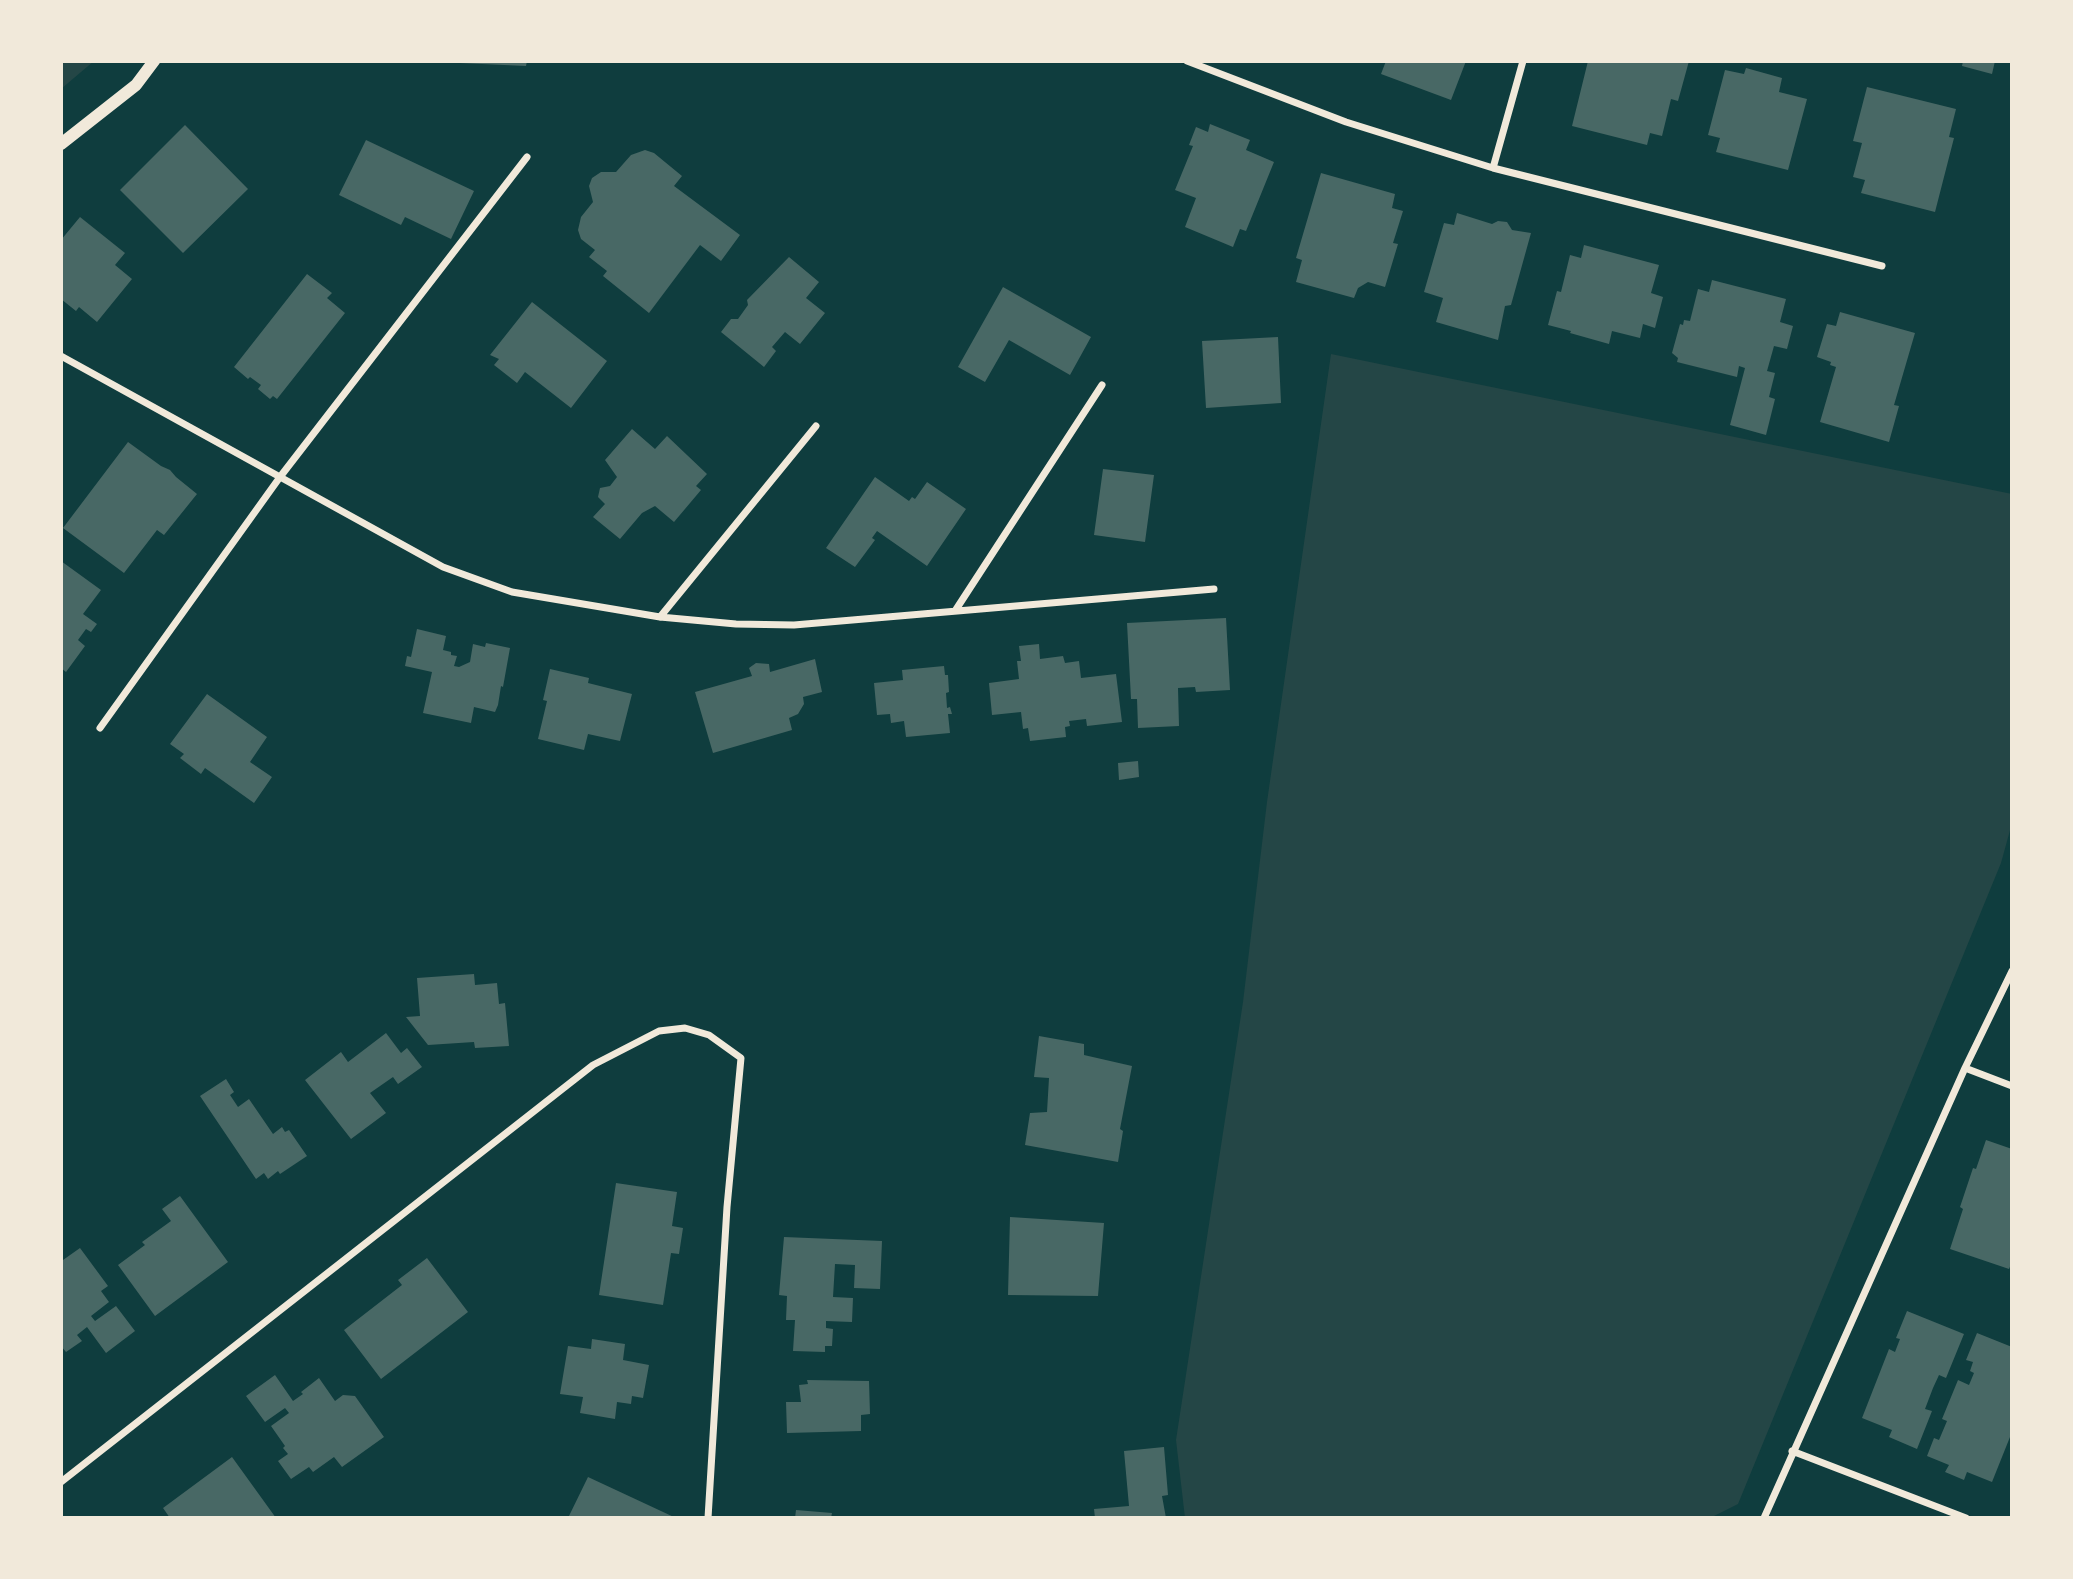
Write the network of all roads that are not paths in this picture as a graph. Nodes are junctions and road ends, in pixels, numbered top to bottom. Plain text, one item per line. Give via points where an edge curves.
1 (154, 61) edge
2 (1187, 61) edge
3 (1523, 61) edge
4 (61, 144) edge
5 (527, 157) dead end
6 (1493, 168) junction
7 (1882, 266) dead end
8 (61, 356) edge
9 (1102, 385) dead end
10 (817, 426) dead end
11 (280, 477) junction
12 (1214, 589) dead end
13 (955, 611) junction
14 (660, 617) junction
15 (100, 729) dead end
16 (2012, 971) edge
17 (1965, 1068) junction
18 (2012, 1086) edge
19 (1792, 1451) junction
20 (61, 1482) edge
21 (708, 1518) edge
22 (1764, 1518) edge
23 (1966, 1518) edge

1 - 4 street via 136,85
2 - 6 street via 1346,122
3 - 6 street
5 - 11 street
6 - 7 street
8 - 11 street
9 - 13 street
10 - 14 street
11 - 14 street via 443,567 512,592
11 - 15 street
12 - 13 street
13 - 14 street via 794,625
16 - 17 street
17 - 18 street
17 - 19 street
19 - 22 street
19 - 23 street
20 - 21 street via 593,1065 659,1031 685,1028 709,1035 741,1058

